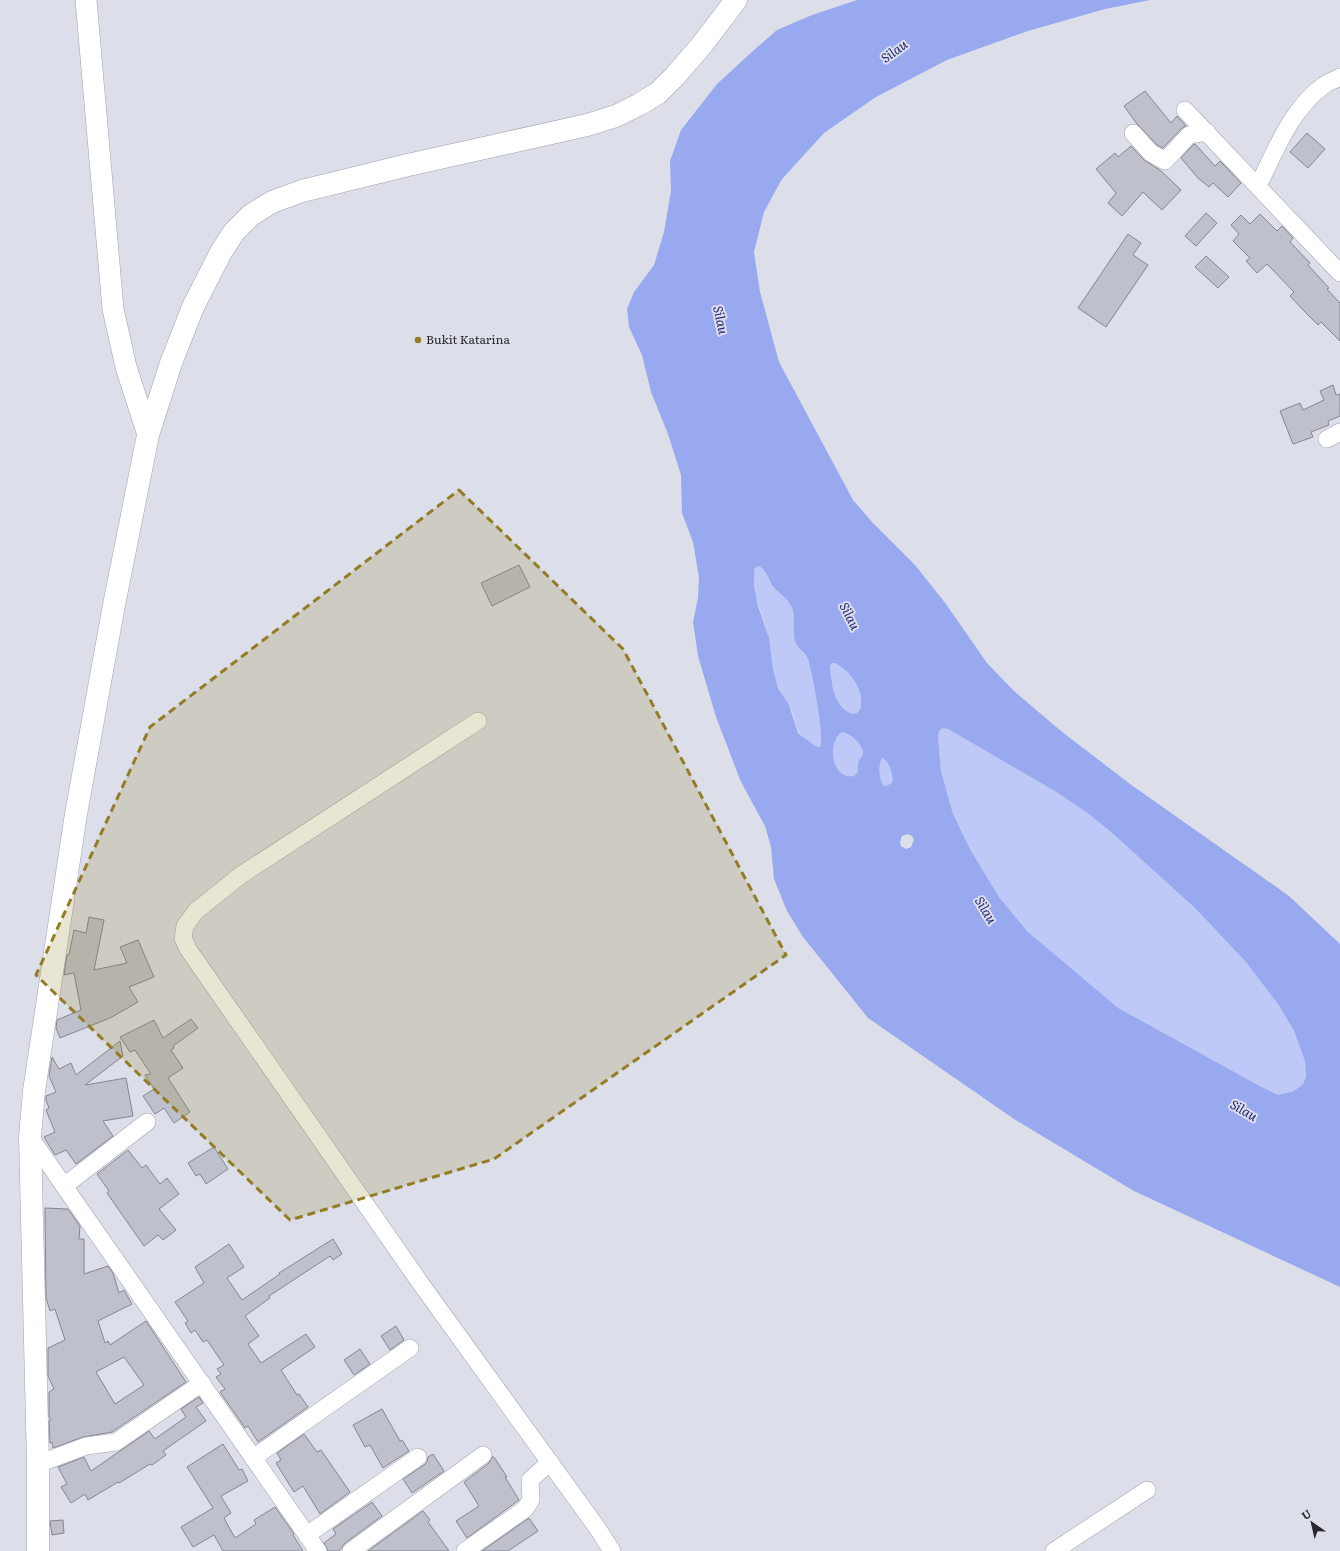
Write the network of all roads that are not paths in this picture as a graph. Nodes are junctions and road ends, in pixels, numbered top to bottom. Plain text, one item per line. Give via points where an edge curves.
1 (86, 0) edge
2 (736, 0) edge
3 (1340, 77) edge
4 (1185, 110) dead end
5 (1207, 132) junction
6 (1133, 133) dead end
7 (1258, 186) junction
8 (1340, 273) edge
9 (148, 435) junction
10 (478, 721) dead end
11 (147, 1122) dead end
12 (30, 1137) junction
13 (64, 1186) junction
14 (410, 1348) dead end
15 (202, 1383) junction
16 (484, 1455) dead end
17 (418, 1457) dead end
18 (253, 1458) junction
19 (550, 1462) junction
20 (38, 1464) junction
21 (1147, 1490) dead end
22 (310, 1545) edge
23 (38, 1551) edge
24 (351, 1551) edge
25 (465, 1551) edge
26 (612, 1551) edge
27 (1054, 1551) edge

1 - 9 street via 113,309 126,366
2 - 9 main road via 702,46 658,93 616,116 587,125 302,191 272,202 251,215 225,245 193,307 171,362
3 - 7 street via 1324,86 1305,103 1288,128
4 - 5 street
5 - 6 street via 1189,135 1165,161 1151,153
5 - 7 street
7 - 8 street
9 - 12 main road via 76,814 34,1092
10 - 19 street via 241,875 196,911 185,926 183,938 188,949 416,1278
11 - 13 street
12 - 13 street
12 - 20 main road
13 - 15 street
14 - 18 street
15 - 18 street
15 - 20 street via 116,1442 86,1446
16 - 24 street
17 - 22 street
18 - 22 street
19 - 25 street via 530,1480 531,1500 525,1510
19 - 26 street
20 - 23 main road
21 - 27 street

